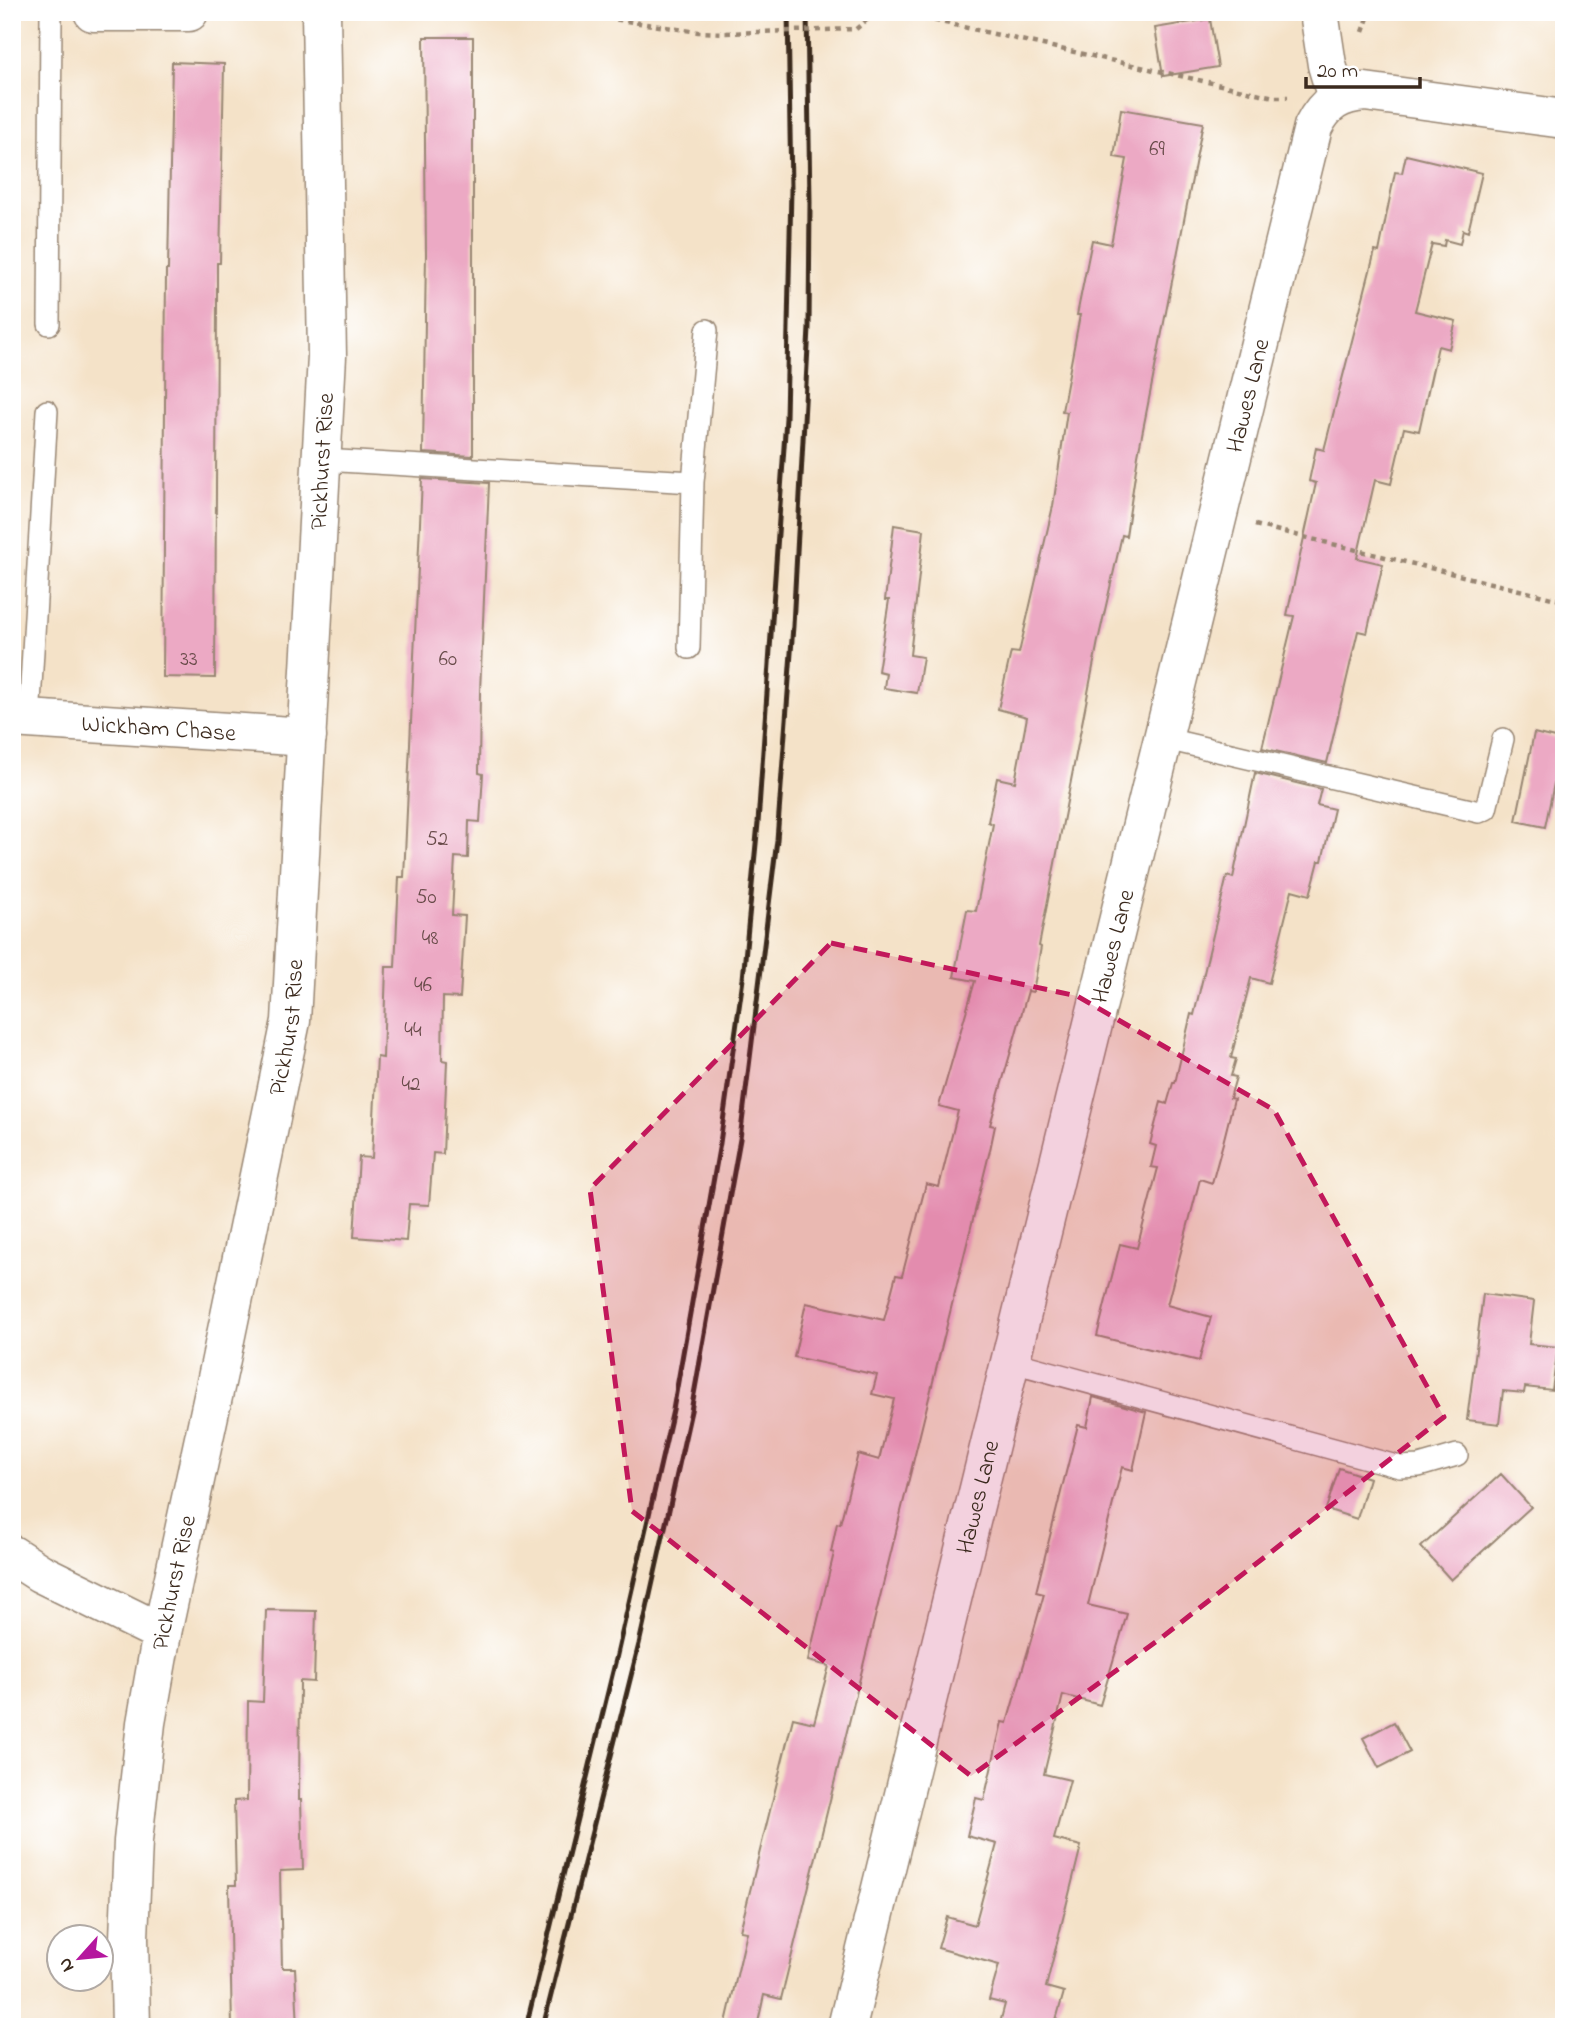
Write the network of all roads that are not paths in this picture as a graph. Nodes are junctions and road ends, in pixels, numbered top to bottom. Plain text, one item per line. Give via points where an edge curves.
1 (51, 12) edge
2 (93, 12) edge
3 (189, 12) edge
4 (321, 12) edge
5 (1319, 12) edge
6 (1337, 98) junction
7 (1564, 119) edge
8 (49, 324) dead end
9 (707, 330) dead end
10 (47, 411) dead end
11 (323, 460) junction
12 (693, 482) junction
13 (689, 648) dead end
14 (20, 719) edge
15 (307, 737) junction
16 (1162, 738) junction
17 (1503, 739) dead end
18 (1009, 1361) junction
19 (1457, 1455) dead end
20 (12, 1555) edge
21 (162, 1633) junction
22 (131, 2027) edge
23 (847, 2027) edge

1 - 8 lane
2 - 3 street
4 - 11 street, Pickhurst Rise via 327,356
5 - 6 street
6 - 7 street via 1365,92
6 - 16 street, Hawes Lane via 1327,104 1313,127
9 - 12 lane
10 - 14 lane
11 - 12 lane
11 - 15 street, Pickhurst Rise
12 - 13 lane
14 - 15 street, Wickham Chase
15 - 21 street, Pickhurst Rise via 291,1021
16 - 17 lane via 1479,813 1486,809
16 - 18 street, Hawes Lane
18 - 19 lane via 1400,1467
18 - 23 street, Hawes Lane
20 - 21 street
21 - 22 street, Pickhurst Rise via 133,1841

